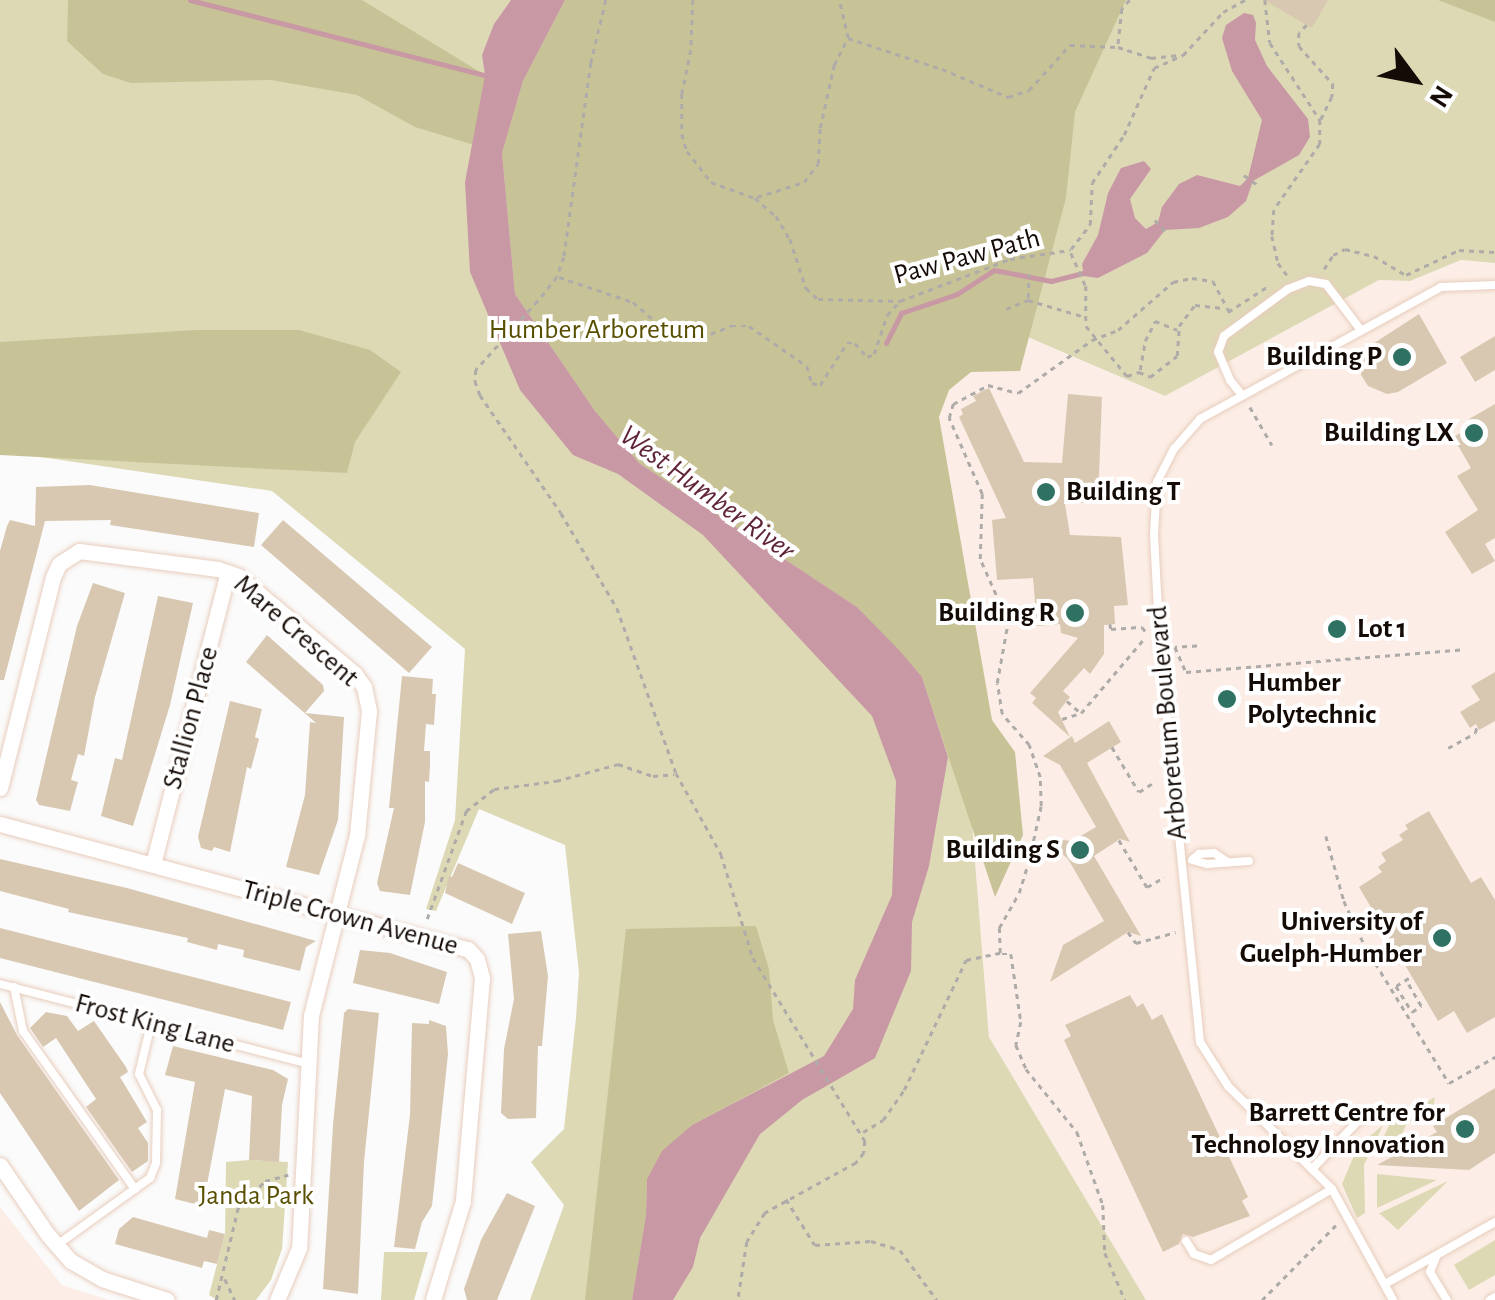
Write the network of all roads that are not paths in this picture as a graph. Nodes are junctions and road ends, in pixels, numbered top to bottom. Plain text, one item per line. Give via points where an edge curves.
1 (1495, 285) edge
2 (1360, 329) junction
3 (1242, 395) junction
4 (228, 572) junction
5 (0, 788) edge
6 (0, 824) edge
7 (1180, 861) junction
8 (1249, 861) dead end
9 (153, 864) junction
10 (338, 912) junction
11 (0, 984) edge
12 (14, 987) junction
13 (151, 1024) junction
14 (310, 1064) junction
15 (1364, 1115) dead end
16 (0, 1165) edge
17 (1312, 1169) junction
18 (135, 1189) junction
19 (1332, 1189) junction
20 (1495, 1222) edge
21 (1186, 1241) dead end
22 (57, 1245) junction
23 (1436, 1257) junction
24 (1384, 1284) junction
25 (167, 1300) edge
26 (277, 1300) edge
27 (434, 1300) edge
28 (1393, 1300) edge
29 (1447, 1300) edge

1 - 2 lane, Arboretum Boulevard via 1441,287
2 - 3 lane, Arboretum Boulevard
2 - 3 lane via 1326,284 1309,280 1288,289 1224,336 1218,352
3 - 7 lane, Arboretum Boulevard via 1200,418 1158,482 1160,649
4 - 5 street, Mare Crescent via 79,550 59,564
4 - 9 street, Stallion Place
4 - 10 street, Mare Crescent via 354,674 368,701 357,834
6 - 9 street, Triple Crown Avenue
7 - 8 lane
7 - 17 lane, Arboretum Boulevard via 1193,1009 1205,1054
9 - 10 street, Triple Crown Avenue
10 - 14 street, Mare Crescent via 311,1015
10 - 27 street, Triple Crown Avenue via 468,949 482,978 463,1201
11 - 12 lane, Frost King Lane
12 - 13 lane, Frost King Lane
12 - 18 lane via 23,1031
13 - 14 lane, Frost King Lane
13 - 18 lane via 140,1074 157,1110 156,1163
14 - 26 street, Mare Crescent via 299,1248
15 - 17 lane
16 - 22 street
17 - 19 lane, Arboretum Boulevard
18 - 22 lane
19 - 21 lane via 1211,1260 1194,1254
19 - 24 lane, Arboretum Boulevard
20 - 23 lane
22 - 25 street via 82,1270
23 - 24 lane
23 - 29 lane via 1430,1272
24 - 28 lane, Arboretum Boulevard

